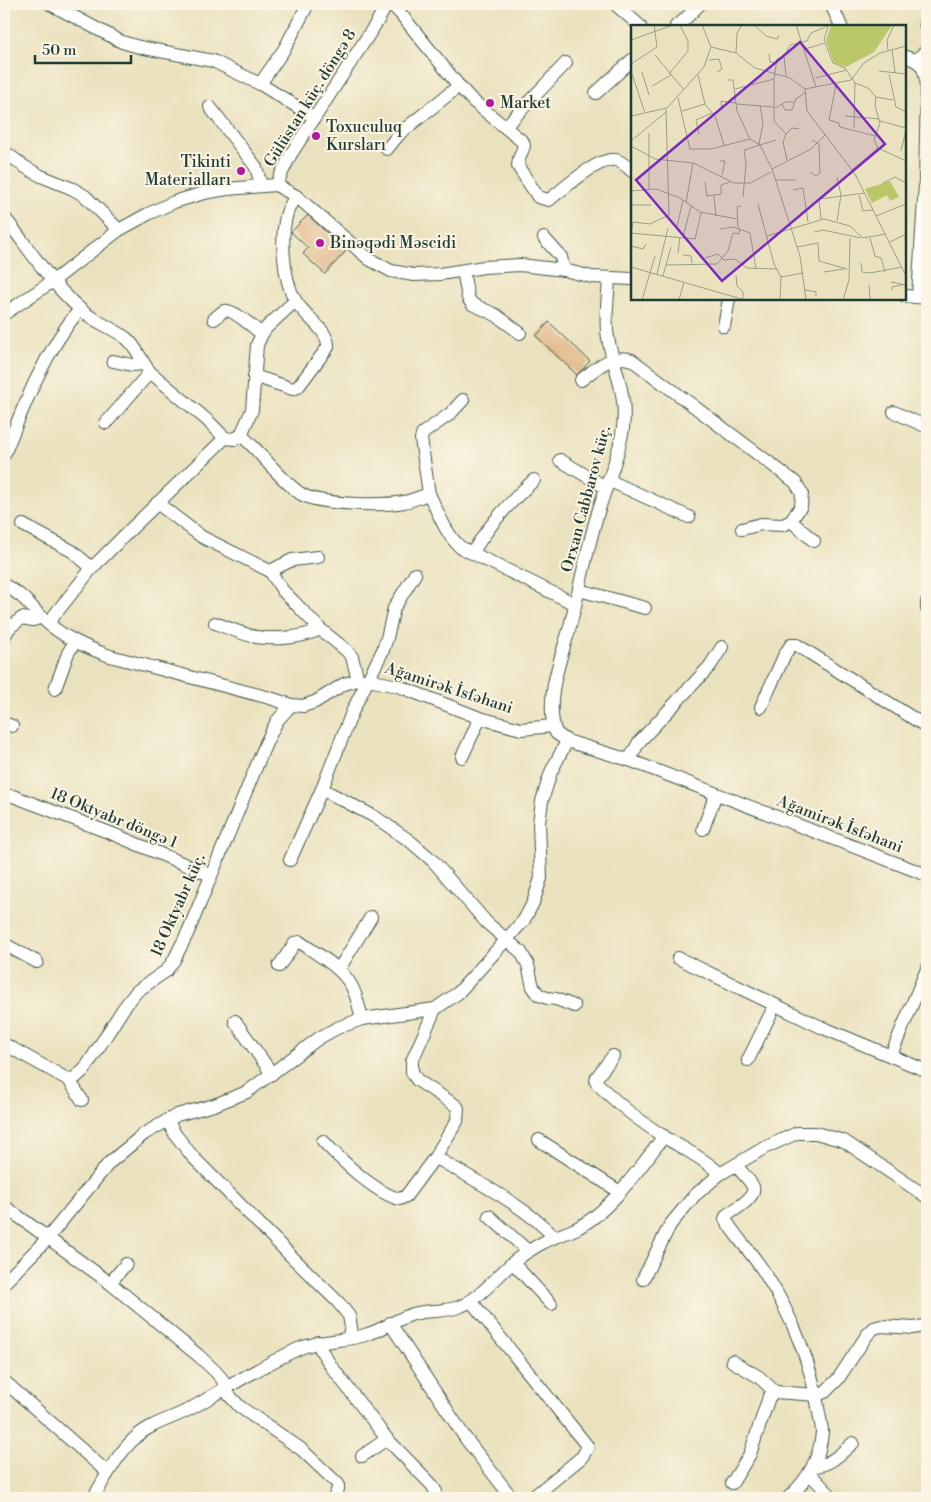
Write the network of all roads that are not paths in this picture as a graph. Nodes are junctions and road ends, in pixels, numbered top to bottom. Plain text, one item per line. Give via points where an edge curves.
1 (308, 4) edge
2 (387, 4) edge
3 (391, 4) edge
4 (615, 4) edge
5 (700, 4) edge
6 (831, 4) edge
7 (57, 5) edge
8 (836, 24) edge
9 (639, 25) edge
10 (678, 25) edge
11 (927, 48) edge
12 (911, 59) edge
13 (631, 61) edge
14 (566, 63) dead end
15 (260, 84) junction
16 (458, 86) junction
17 (927, 87) edge
18 (596, 93) dead end
19 (210, 106) dead end
20 (314, 117) junction
21 (505, 128) junction
22 (386, 149) dead end
23 (5, 155) edge
24 (631, 169) edge
25 (276, 184) junction
26 (926, 184) edge
27 (261, 185) junction
28 (296, 196) junction
29 (5, 221) edge
30 (119, 230) junction
31 (544, 238) dead end
32 (564, 270) junction
33 (462, 272) junction
34 (609, 279) junction
35 (631, 279) edge
36 (52, 281) junction
37 (906, 296) edge
38 (923, 298) edge
39 (729, 300) edge
40 (295, 301) junction
41 (80, 310) junction
42 (4, 314) edge
43 (214, 319) dead end
44 (724, 326) dead end
45 (520, 333) dead end
46 (262, 334) junction
47 (614, 358) junction
48 (113, 360) dead end
49 (146, 368) junction
50 (254, 376) junction
51 (580, 380) dead end
52 (464, 400) dead end
53 (894, 412) dead end
54 (106, 423) dead end
55 (927, 427) edge
56 (241, 435) junction
57 (225, 438) junction
58 (4, 455) edge
59 (560, 460) dead end
60 (534, 480) dead end
61 (607, 484) junction
62 (429, 494) junction
63 (157, 503) junction
64 (689, 517) dead end
65 (792, 521) junction
66 (24, 525) dead end
67 (742, 529) dead end
68 (814, 541) dead end
69 (473, 552) junction
70 (318, 557) dead end
71 (92, 568) junction
72 (270, 571) junction
73 (416, 574) dead end
74 (4, 584) edge
75 (579, 590) junction
76 (927, 602) edge
77 (575, 604) junction
78 (645, 608) dead end
79 (927, 609) edge
80 (45, 620) junction
81 (215, 623) dead end
82 (320, 629) junction
83 (4, 637) edge
84 (75, 642) junction
85 (722, 647) dead end
86 (363, 680) junction
87 (55, 690) dead end
88 (291, 705) junction
89 (761, 707) dead end
90 (480, 718) junction
91 (553, 726) junction
92 (927, 727) edge
93 (567, 742) junction
94 (462, 757) dead end
95 (628, 760) junction
96 (322, 789) junction
97 (716, 794) junction
98 (4, 796) edge
99 (703, 829) dead end
100 (290, 860) dead end
101 (210, 875) junction
102 (927, 875) edge
103 (371, 918) dead end
104 (507, 940) junction
105 (4, 944) edge
106 (678, 958) dead end
107 (37, 962) dead end
108 (279, 966) dead end
109 (338, 969) junction
110 (927, 969) edge
111 (775, 1005) junction
112 (574, 1006) dead end
113 (434, 1009) junction
114 (362, 1019) junction
115 (235, 1021) dead end
116 (4, 1044) edge
117 (613, 1056) dead end
118 (891, 1056) junction
119 (748, 1060) dead end
120 (927, 1071) edge
121 (272, 1074) junction
122 (68, 1080) junction
123 (82, 1100) dead end
124 (168, 1120) junction
125 (664, 1136) junction
126 (539, 1140) dead end
127 (323, 1141) dead end
128 (435, 1157) junction
129 (736, 1165) junction
130 (720, 1174) junction
131 (620, 1192) junction
132 (927, 1197) edge
133 (4, 1206) edge
134 (489, 1216) dead end
135 (554, 1237) junction
136 (47, 1239) junction
137 (528, 1251) junction
138 (513, 1263) junction
139 (126, 1264) dead end
140 (643, 1279) dead end
141 (4, 1283) edge
142 (110, 1283) junction
143 (471, 1301) junction
144 (551, 1304) dead end
145 (390, 1323) junction
146 (927, 1325) edge
147 (348, 1338) junction
148 (318, 1342) junction
149 (732, 1361) dead end
150 (4, 1381) edge
151 (226, 1387) junction
152 (775, 1392) junction
153 (817, 1395) junction
154 (387, 1439) junction
155 (853, 1442) dead end
156 (362, 1456) dead end
157 (812, 1470) junction
158 (108, 1473) junction
159 (732, 1483) dead end
160 (436, 1492) dead end
161 (93, 1498) edge
162 (334, 1498) edge
163 (512, 1498) edge
164 (532, 1498) edge
165 (788, 1498) edge
166 (833, 1498) edge

1 - 15 street via 285,48
2 - 20 street, Gülüstan küç. döngə 8
3 - 16 street
4 - 9 street
5 - 10 street
6 - 8 street
7 - 15 street via 122,42 213,61
11 - 12 street
12 - 17 street via 922,65
13 - 18 street
14 - 21 street
15 - 20 street
16 - 21 street
16 - 22 street via 400,133
17 - 26 street
19 - 27 street via 256,166
20 - 25 street, Gülüstan küç. döngə 8
21 - 24 street via 523,142 518,166 538,197 544,200 598,164 617,160
23 - 30 street via 85,196
25 - 27 street
25 - 28 street
26 - 38 street
27 - 30 street via 204,193 174,202
28 - 33 street via 370,259 391,271 414,275
28 - 40 street via 287,212 284,250 286,275
29 - 36 street
30 - 36 street
31 - 32 street via 561,257
32 - 33 street via 520,265
32 - 34 street
33 - 45 street via 472,304 489,311
34 - 35 street
34 - 47 street, Orxan Cabbarov küç. via 606,330
36 - 41 street
36 - 42 street
37 - 38 street
39 - 44 street
40 - 46 street
40 - 50 street via 326,336 328,347 298,387 293,389
41 - 49 street via 126,338
41 - 58 street via 62,332 26,400
43 - 46 street via 226,310
46 - 50 street via 257,345
47 - 51 street
47 - 61 street, Orxan Cabbarov küç. via 623,395 623,427
47 - 65 street via 632,360 794,482 802,493 801,506
48 - 49 street
49 - 54 street
49 - 57 street
50 - 56 street via 252,410
52 - 62 street via 421,439
53 - 55 street
56 - 57 street
56 - 62 street via 291,486 316,500 374,504 405,502
57 - 63 street
59 - 61 street
60 - 69 street via 485,531
61 - 64 street
61 - 75 street, Orxan Cabbarov küç.
62 - 69 street via 453,540
63 - 71 street
63 - 72 street via 202,538
65 - 67 street
65 - 68 street
66 - 71 street via 72,551
69 - 77 street
70 - 72 street via 292,560
71 - 80 street
72 - 82 street via 283,591
73 - 86 street via 394,608 387,638
74 - 80 street, Ağamirək İsfəhani via 24,597
75 - 77 street, Orxan Cabbarov küç.
75 - 78 street
76 - 79 street
77 - 91 street, Orxan Cabbarov küç. via 556,678
80 - 83 street via 22,618 9,628
80 - 84 street, Ağamirək İsfəhani
81 - 82 street via 256,637 300,636
82 - 86 street via 352,657
84 - 87 street
84 - 88 street, Ağamirək İsfəhani via 110,656
85 - 95 street via 710,666 639,742
86 - 88 street, Ağamirək İsfəhani via 344,684 315,702
86 - 90 street, Ağamirək İsfəhani via 398,686
86 - 96 street
88 - 101 street, 18 Oktyabr küç. via 277,721 266,743
89 - 92 street via 785,654 791,645 797,645
90 - 91 street, Ağamirək İsfəhani via 521,729
90 - 94 street
91 - 93 street
93 - 95 street, Ağamirək İsfəhani
93 - 104 street via 551,772 542,801 539,823 541,878 537,893 524,920
95 - 97 street, Ağamirək İsfəhani
96 - 100 street
96 - 104 street via 375,817 410,841
97 - 99 street
97 - 102 street, Ağamirək İsfəhani
98 - 101 street, 18 Oktyabr döngə 1 via 13,796 45,808
101 - 122 street, 18 Oktyabr küç. via 174,960 166,971 137,991 84,1069
103 - 109 street
104 - 112 street via 521,952 533,987 539,994
104 - 113 street via 458,993
105 - 107 street
106 - 111 street
108 - 109 street via 295,943 300,942
109 - 114 street via 352,987
110 - 118 street
111 - 118 street
111 - 119 street
113 - 114 street
113 - 128 street via 412,1061 412,1072 417,1080 458,1108 457,1120
114 - 121 street via 325,1035
115 - 121 street
116 - 122 street
117 - 125 street via 596,1082
118 - 120 street
121 - 124 street via 247,1092
122 - 123 street
124 - 136 street via 144,1134 109,1163
124 - 147 street via 192,1156 338,1302 349,1316
125 - 130 street
125 - 131 street
126 - 131 street
127 - 128 street via 342,1162 400,1199 406,1196
128 - 135 street via 532,1218
129 - 130 street
129 - 132 street via 797,1133 816,1133 844,1141
129 - 153 street via 753,1188 753,1193 725,1219 755,1258 779,1298 803,1352
130 - 140 street via 694,1196 670,1225
131 - 135 street via 594,1217
133 - 136 street
134 - 137 street
135 - 137 street
136 - 141 street
136 - 142 street
137 - 138 street
138 - 143 street
138 - 144 street
139 - 142 street
142 - 151 street via 203,1360
143 - 145 street
143 - 164 street via 588,1447 582,1457
145 - 147 street via 368,1334
145 - 163 street via 466,1439
146 - 153 street via 874,1328 838,1379
147 - 148 street
148 - 151 street via 299,1348
148 - 154 street via 331,1366
149 - 152 street via 759,1377
150 - 158 street
151 - 158 street via 138,1435 122,1451
151 - 162 street via 240,1407 301,1449 338,1484
152 - 153 street
152 - 159 street via 763,1411 750,1454
153 - 157 street via 822,1432
154 - 156 street
154 - 160 street
155 - 157 street via 834,1460
157 - 165 street via 801,1487
157 - 166 street
158 - 161 street

